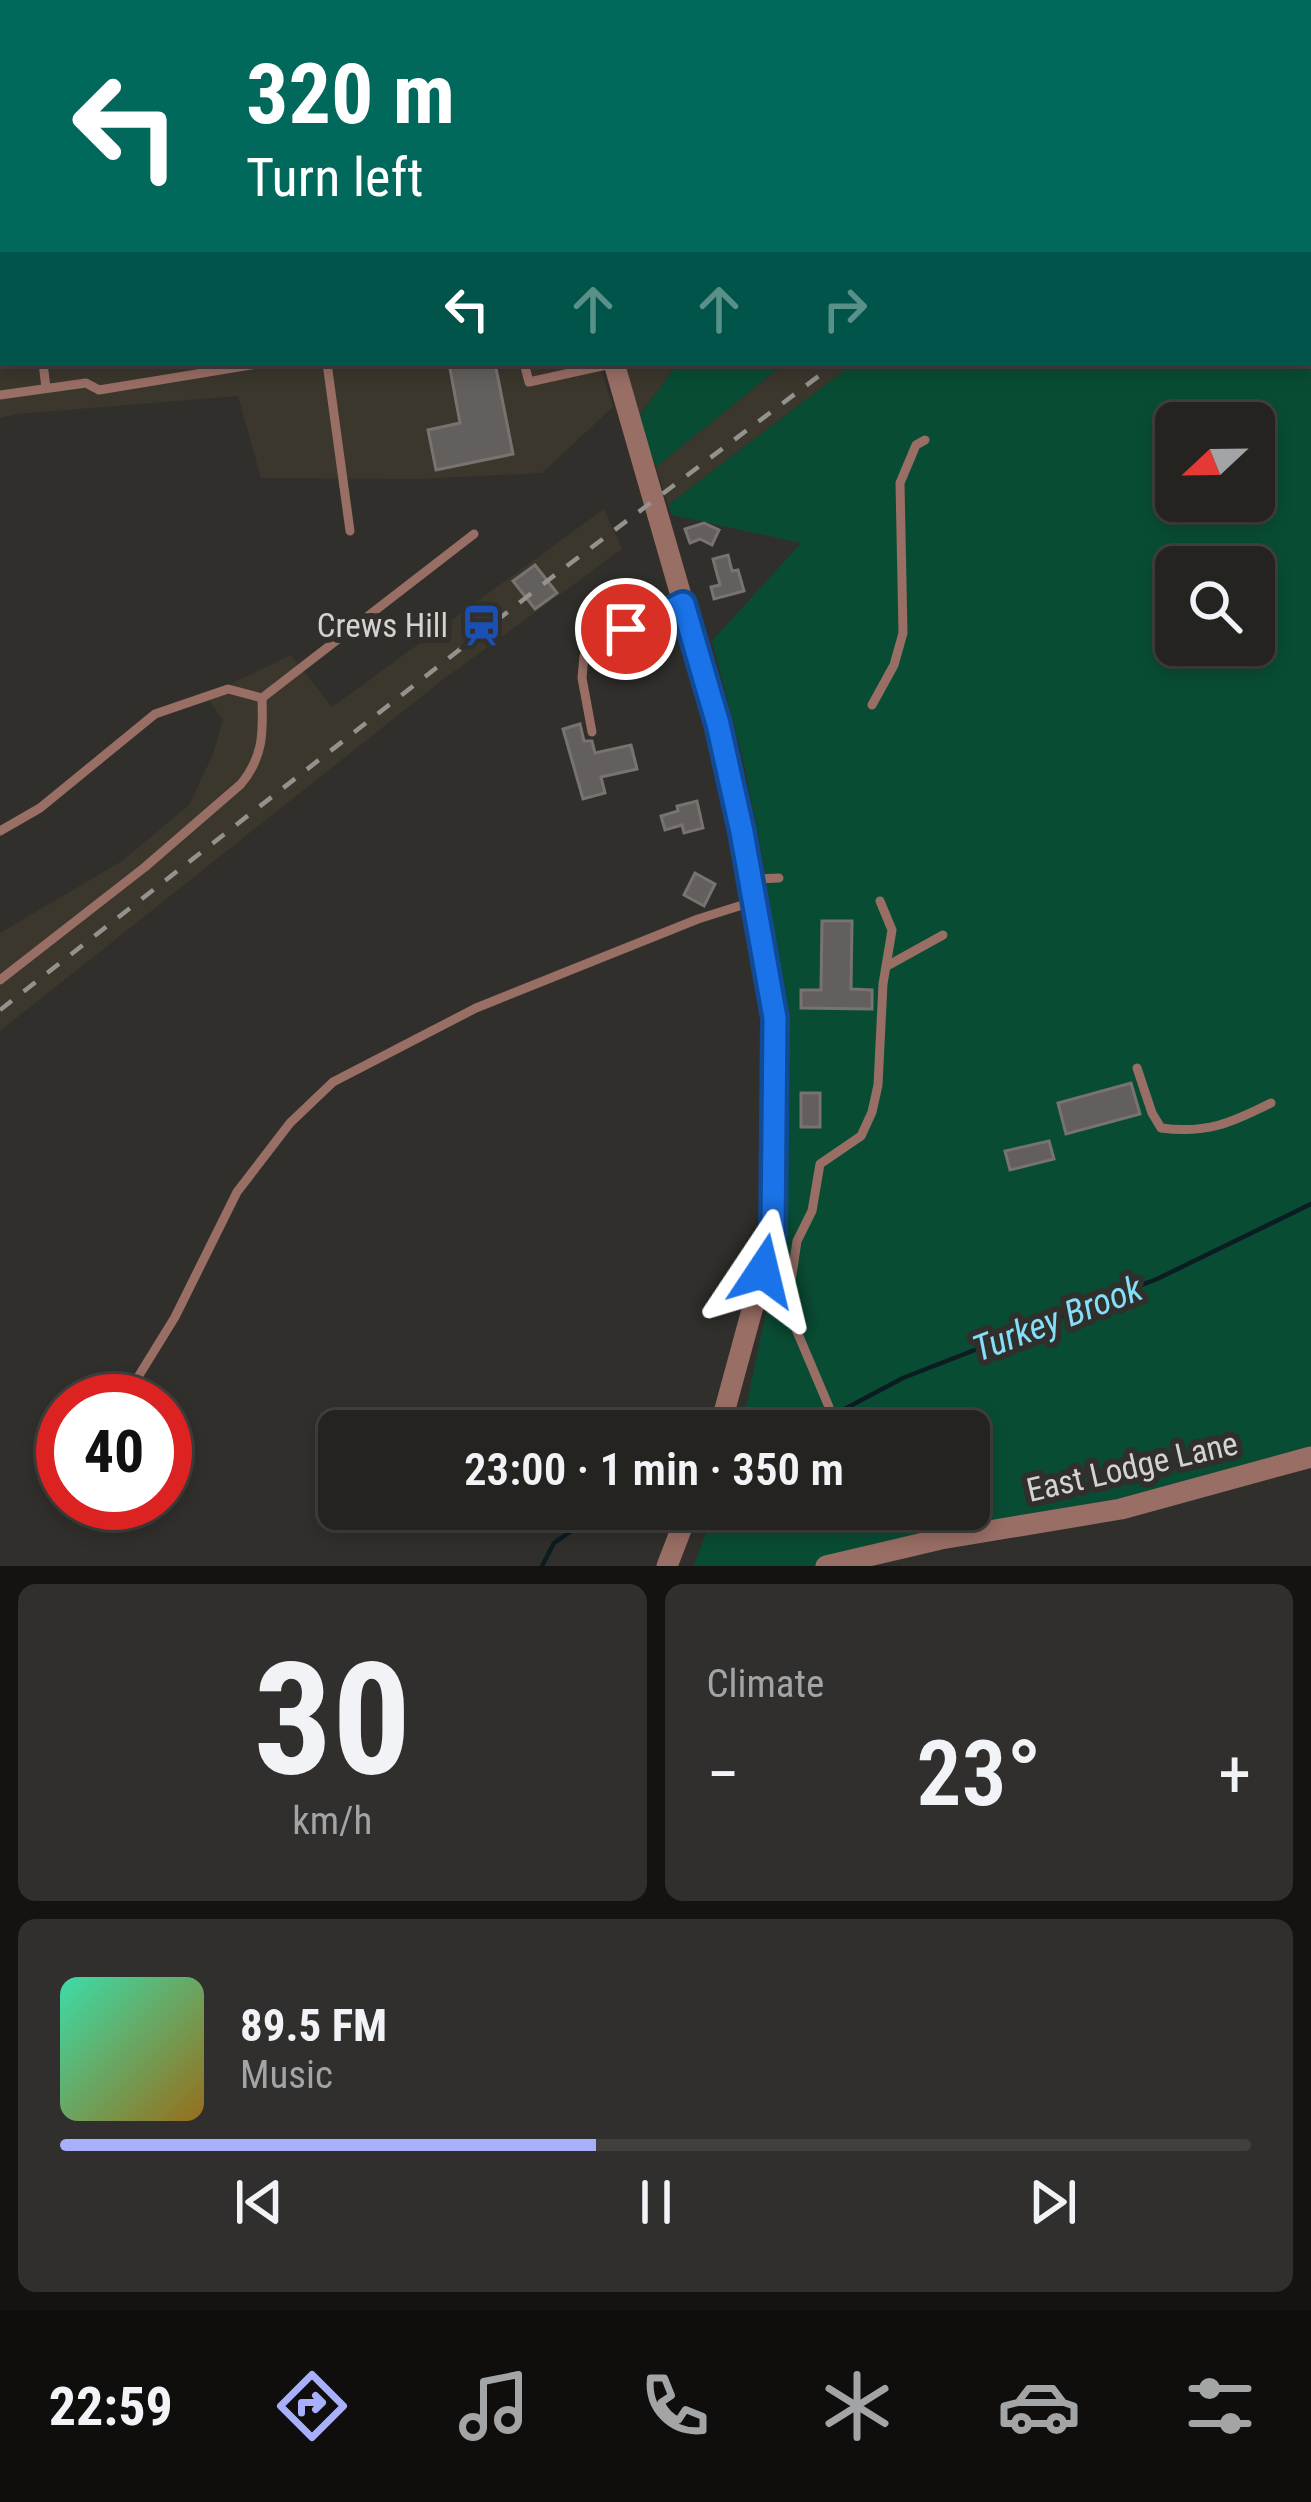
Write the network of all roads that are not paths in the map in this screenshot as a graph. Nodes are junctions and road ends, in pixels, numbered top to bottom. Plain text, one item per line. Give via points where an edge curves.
1 (43, 366) edge
2 (246, 366) edge
3 (327, 366) edge
4 (525, 366) edge
5 (601, 366) edge
6 (615, 366) edge
7 (46, 388) junction
8 (0, 395) edge
9 (925, 440) dead end
10 (350, 531) dead end
11 (474, 534) dead end
12 (683, 604) junction
13 (262, 698) junction
14 (872, 705) dead end
15 (592, 731) dead end
16 (0, 831) edge
17 (779, 878) dead end
18 (753, 890) junction
19 (880, 901) dead end
20 (943, 935) dead end
21 (886, 966) junction
22 (0, 980) edge
23 (1137, 1068) dead end
24 (1270, 1103) dead end
25 (140, 1374) edge
26 (829, 1408) dead end
27 (725, 1410) edge
28 (1311, 1457) edge
29 (681, 1530) edge
30 (667, 1566) edge
31 (826, 1566) edge

1 - 7 lane
2 - 7 lane via 99,390 86,383
3 - 10 lane
4 - 5 lane via 529,382
6 - 12 street
7 - 8 lane
9 - 14 lane via 900,488 903,633
11 - 13 lane
12 - 15 lane via 602,637 584,656
12 - 18 street
13 - 16 lane via 228,689 155,714
13 - 22 lane via 260,752 241,784
17 - 18 lane
18 - 25 lane via 476,1008 333,1082 237,1192
18 - 27 street via 775,1018 773,1233
19 - 21 lane via 892,930
20 - 21 lane
21 - 26 lane via 872,1112 861,1136 820,1164 787,1295 788,1318
23 - 24 lane via 1162,1128 1222,1126
28 - 31 street, East Lodge Lane via 1121,1509
29 - 30 street

